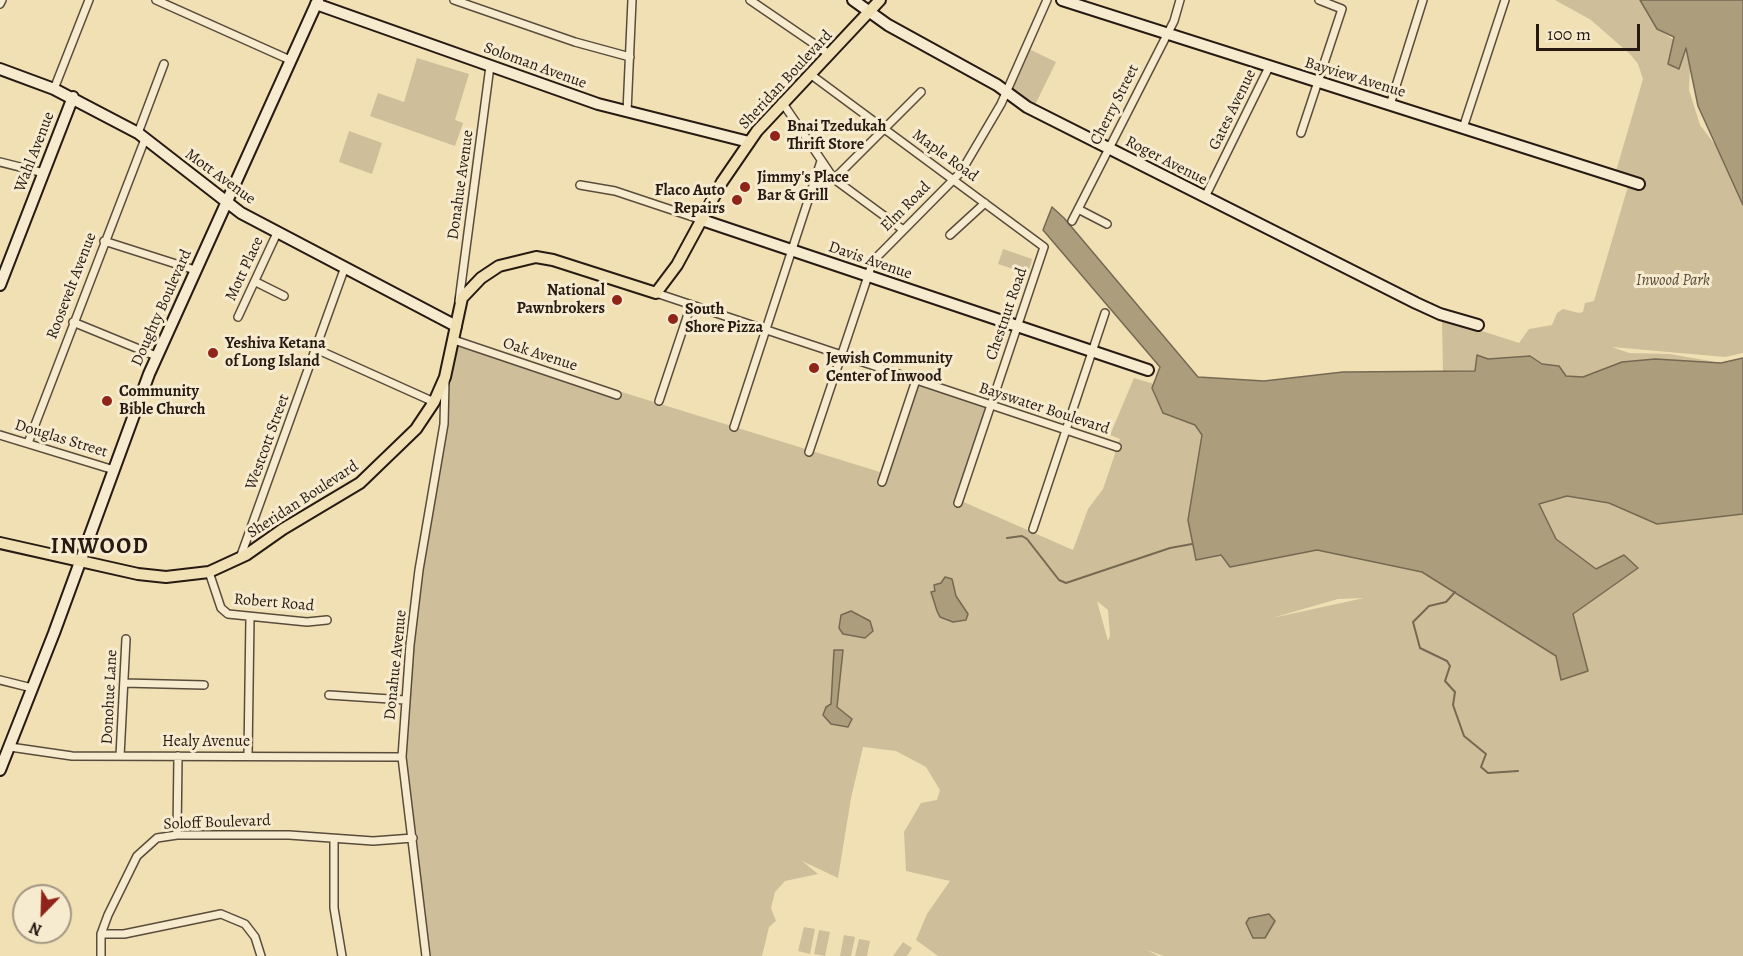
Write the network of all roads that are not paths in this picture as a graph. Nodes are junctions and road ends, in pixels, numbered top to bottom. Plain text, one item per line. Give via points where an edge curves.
1 (89, 0) edge
2 (156, 0) edge
3 (454, 0) edge
4 (632, 0) edge
5 (750, 0) edge
6 (853, 0) edge
7 (880, 0) edge
8 (1047, 0) edge
9 (1062, 0) edge
10 (1180, 0) edge
11 (1319, 0) edge
12 (1423, 0) edge
13 (1504, 0) edge
14 (317, 2) edge
15 (870, 13) junction
16 (1166, 34) junction
17 (829, 54) junction
18 (630, 57) junction
19 (290, 60) junction
20 (164, 64) dead end
21 (490, 66) junction
22 (1269, 67) junction
23 (0, 69) edge
24 (810, 74) junction
25 (1318, 82) junction
26 (54, 89) junction
27 (921, 92) dead end
28 (1006, 93) junction
29 (73, 98) junction
30 (782, 102) junction
31 (1390, 105) junction
32 (627, 112) junction
33 (1463, 128) junction
34 (884, 129) junction
35 (1301, 133) dead end
36 (141, 136) junction
37 (749, 142) junction
38 (1108, 148) junction
39 (821, 161) junction
40 (0, 162) edge
41 (44, 173) junction
42 (834, 179) junction
43 (953, 179) junction
44 (1639, 184) dead end
45 (580, 185) dead end
46 (1205, 197) junction
47 (985, 202) junction
48 (225, 203) junction
49 (1078, 209) junction
50 (702, 220) junction
51 (1072, 221) dead end
52 (1107, 224) dead end
53 (902, 229) junction
54 (277, 232) junction
55 (950, 236) dead end
56 (1035, 239) joint
57 (104, 241) junction
58 (792, 250) junction
59 (345, 267) junction
60 (195, 270) junction
61 (867, 276) junction
62 (256, 282) junction
63 (0, 285) edge
64 (656, 293) junction
65 (284, 296) dead end
66 (691, 305) junction
67 (458, 308) junction
68 (1105, 313) dead end
69 (238, 317) dead end
70 (73, 322) junction
71 (456, 326) junction
72 (1017, 326) junction
73 (1478, 326) dead end
74 (766, 330) junction
75 (454, 340) junction
76 (316, 349) junction
77 (1092, 351) junction
78 (841, 355) junction
79 (156, 356) junction
80 (1148, 370) dead end
81 (445, 376) junction
82 (916, 380) junction
83 (617, 394) dead end
84 (659, 401) dead end
85 (434, 402) junction
86 (991, 405) junction
87 (734, 427) dead end
88 (1066, 430) junction
89 (0, 435) edge
90 (28, 443) junction
91 (1117, 447) dead end
92 (809, 452) dead end
93 (114, 470) junction
94 (882, 482) dead end
95 (958, 503) dead end
96 (1033, 529) dead end
97 (0, 543) edge
98 (240, 558) junction
99 (80, 561) junction
100 (209, 572) junction
101 (250, 617) junction
102 (327, 620) dead end
103 (126, 639) dead end
104 (0, 680) edge
105 (124, 683) junction
106 (204, 685) dead end
107 (32, 688) junction
108 (329, 695) dead end
109 (405, 700) junction
110 (10, 747) junction
111 (120, 756) junction
112 (178, 756) junction
113 (248, 756) junction
114 (402, 757) junction
115 (0, 770) edge
116 (177, 835) junction
117 (413, 838) junction
118 (334, 839) junction
119 (101, 934) junction
120 (100, 956) edge
121 (261, 956) edge
122 (342, 956) edge
123 (426, 956) edge

1 - 26 street
2 - 19 street
3 - 18 street
4 - 18 street
5 - 17 street
6 - 15 street, Roger Avenue
7 - 15 main road, Sheridan Boulevard
8 - 28 street, Elm Road
9 - 16 street, Bayview Avenue
10 - 16 street, Cherry Street
11 - 25 street via 1342,9
12 - 31 street
13 - 33 street
14 - 19 street, Doughty Boulevard
14 - 21 street, Soloman Avenue
15 - 17 main road, Sheridan Boulevard
15 - 28 street, Roger Avenue
16 - 22 street, Bayview Avenue
16 - 38 street, Cherry Street
17 - 24 main road, Sheridan Boulevard
18 - 32 street
19 - 48 street, Doughty Boulevard
20 - 36 street, Roosevelt Avenue
21 - 32 street, Soloman Avenue
21 - 67 street, Donahue Avenue
22 - 25 street, Bayview Avenue
22 - 46 street, Gates Avenue
23 - 26 street, Mott Avenue
24 - 30 main road, Sheridan Boulevard
24 - 34 street, Maple Road
25 - 31 street, Bayview Avenue
25 - 35 street
26 - 29 street, Mott Avenue
27 - 34 street
28 - 38 street, Roger Avenue
28 - 43 street, Elm Road via 971,157
29 - 36 street, Mott Avenue
29 - 41 street, Wahl Avenue
30 - 37 main road, Sheridan Boulevard
30 - 39 street
31 - 33 street, Bayview Avenue
32 - 37 street, Soloman Avenue
33 - 44 street, Bayview Avenue
34 - 42 street
34 - 43 street, Maple Road
36 - 48 street, Mott Avenue
36 - 57 street, Roosevelt Avenue
37 - 50 main road, Sheridan Boulevard
38 - 46 street, Roger Avenue
38 - 49 street, Cherry Street
39 - 42 street
39 - 58 street
40 - 41 street
41 - 63 street, Wahl Avenue
42 - 53 street
43 - 47 street, Maple Road
43 - 53 street, Elm Road
45 - 50 street, Davis Avenue via 615,191
46 - 73 street, Roger Avenue via 1416,303
47 - 55 street
47 - 56 street, Maple Road
48 - 54 street, Mott Avenue
48 - 60 street, Doughty Boulevard
49 - 51 street, Cherry Street
49 - 52 street
50 - 58 street, Davis Avenue
50 - 64 main road, Sheridan Boulevard
53 - 61 street, Elm Road via 875,256
54 - 59 street, Mott Avenue
54 - 62 street, Mott Place
56 - 72 street, Chestnut Road via 1044,247
57 - 60 street
57 - 70 street, Roosevelt Avenue
58 - 61 street, Davis Avenue
58 - 74 street
59 - 71 street, Mott Avenue
59 - 76 street, Westcott Street
60 - 79 street, Doughty Boulevard
61 - 72 street, Davis Avenue
61 - 78 street, Elm Road
62 - 65 street
62 - 69 street, Mott Place
64 - 66 street, Bayswater Boulevard
64 - 67 main road, Sheridan Boulevard via 536,257 499,266 469,289
66 - 74 street, Bayswater Boulevard
66 - 84 street
67 - 71 main road, Sheridan Boulevard
68 - 77 street
70 - 79 street
70 - 90 street, Roosevelt Avenue
71 - 75 main road, Sheridan Boulevard
72 - 77 street, Davis Avenue
72 - 86 street, Chestnut Road
74 - 78 street, Bayswater Boulevard
74 - 87 street
75 - 81 main road, Sheridan Boulevard
75 - 83 street, Oak Avenue
76 - 85 street
76 - 98 street, Westcott Street
77 - 80 street, Davis Avenue
77 - 88 street
78 - 82 street, Bayswater Boulevard
78 - 92 street, Elm Road
79 - 93 street, Doughty Boulevard
81 - 85 main road, Sheridan Boulevard
81 - 109 street, Donahue Avenue via 444,424 419,570
82 - 86 street, Bayswater Boulevard
82 - 94 street
85 - 98 main road, Sheridan Boulevard via 416,429 360,483
86 - 88 street, Bayswater Boulevard
86 - 95 street, Chestnut Road
88 - 91 street, Bayswater Boulevard
88 - 96 street
89 - 90 street, Douglas Street
90 - 93 street, Douglas Street
93 - 99 street, Doughty Boulevard
97 - 99 main road, Sheridan Boulevard
98 - 100 main road, Sheridan Boulevard
99 - 100 main road, Sheridan Boulevard via 154,576
99 - 107 street, Doughty Boulevard
100 - 101 street, Robert Road via 223,610
101 - 102 street, Robert Road
101 - 113 street
103 - 105 street, Donohue Lane
104 - 107 street
105 - 106 street
105 - 111 street, Donohue Lane
107 - 110 street, Doughty Boulevard
108 - 109 street
109 - 114 street, Donahue Avenue
110 - 111 street, Healy Avenue via 72,756
110 - 115 street, Doughty Boulevard
111 - 112 street, Healy Avenue
112 - 113 street, Healy Avenue
112 - 116 street
113 - 114 street, Healy Avenue
114 - 117 street, Donahue Avenue
116 - 118 street, Soloff Boulevard
116 - 119 street, Soloff Boulevard via 157,838 140,851
117 - 118 street, Soloff Boulevard
117 - 123 street, Donahue Avenue
118 - 122 street via 334,908
119 - 120 street, Soloff Boulevard
119 - 121 street via 124,934 221,914 246,924

